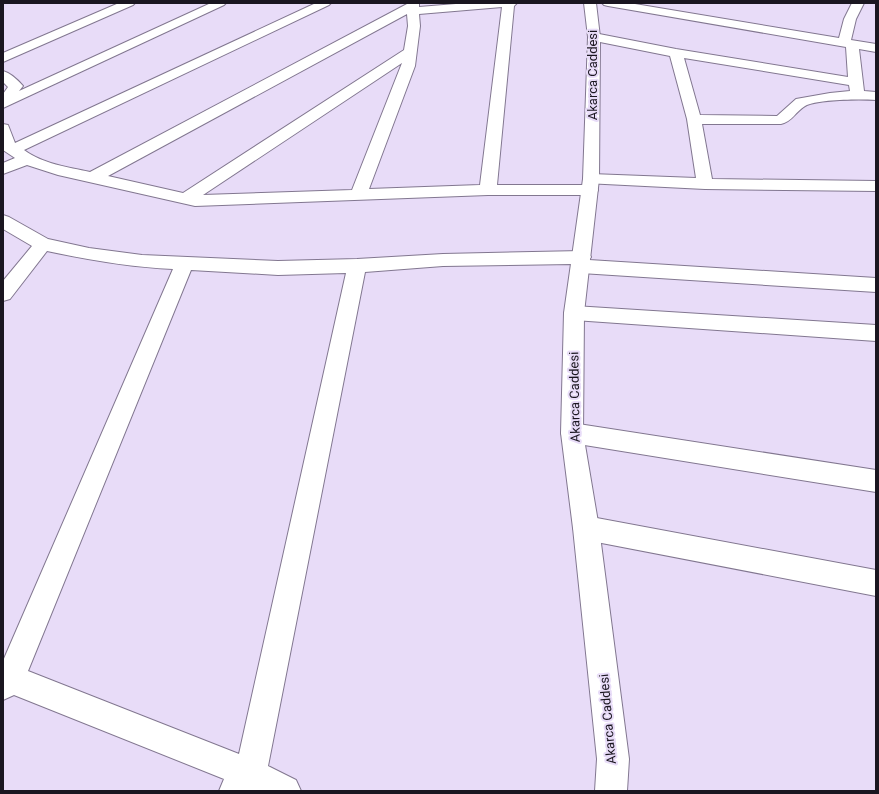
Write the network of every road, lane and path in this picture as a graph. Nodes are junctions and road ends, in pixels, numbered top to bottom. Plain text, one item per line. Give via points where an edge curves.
1 (129, 3) edge
2 (220, 3) edge
3 (325, 3) edge
4 (509, 3) edge
5 (590, 3) edge
6 (608, 3) edge
7 (858, 3) edge
8 (413, 7) edge
9 (594, 37) junction
10 (848, 43) junction
11 (876, 48) edge
12 (410, 52) junction
13 (676, 52) junction
14 (3, 58) edge
15 (3, 75) edge
16 (857, 89) junction
17 (876, 96) edge
18 (3, 104) edge
19 (694, 119) junction
20 (3, 128) edge
21 (20, 154) junction
22 (3, 169) edge
23 (92, 178) junction
24 (873, 182) edge
25 (590, 184) junction
26 (705, 184) junction
27 (488, 190) junction
28 (358, 196) junction
29 (186, 199) junction
30 (3, 220) edge
31 (43, 244) junction
32 (582, 262) junction
33 (185, 263) junction
34 (357, 266) junction
35 (876, 285) edge
36 (3, 294) edge
37 (574, 314) junction
38 (876, 333) edge
39 (572, 433) junction
40 (876, 481) edge
41 (586, 528) junction
42 (876, 583) edge
43 (5, 680) edge
44 (243, 782) edge
45 (285, 791) edge
46 (611, 791) edge

1 - 14 street
2 - 18 street
3 - 21 street
4 - 8 street
4 - 27 street
5 - 9 street, Akarca Caddesi
6 - 10 street
7 - 10 street via 850,19
8 - 12 street via 414,26
8 - 23 street
9 - 13 street
9 - 25 street, Akarca Caddesi
10 - 11 street
10 - 16 street
12 - 28 street via 408,66
12 - 29 street
13 - 16 street
13 - 19 street
15 - 18 street via 16,86
16 - 17 street
16 - 19 street via 801,102 780,120
19 - 26 street
20 - 21 street via 8,146
21 - 22 street
21 - 23 street via 58,170
23 - 29 street
24 - 26 street
25 - 26 street
25 - 27 street
25 - 32 street, Akarca Caddesi
27 - 28 street
28 - 29 street via 195,201
30 - 31 street
31 - 33 street via 89,254
31 - 36 street
32 - 34 street via 443,260
32 - 35 street
32 - 37 street, Akarca Caddesi
33 - 34 street via 278,268
33 - 43 street
34 - 44 street
37 - 38 street
37 - 39 street, Akarca Caddesi
39 - 40 street
39 - 41 street, Akarca Caddesi
41 - 42 street
41 - 46 street, Akarca Caddesi via 612,759
43 - 44 street
44 - 45 street

